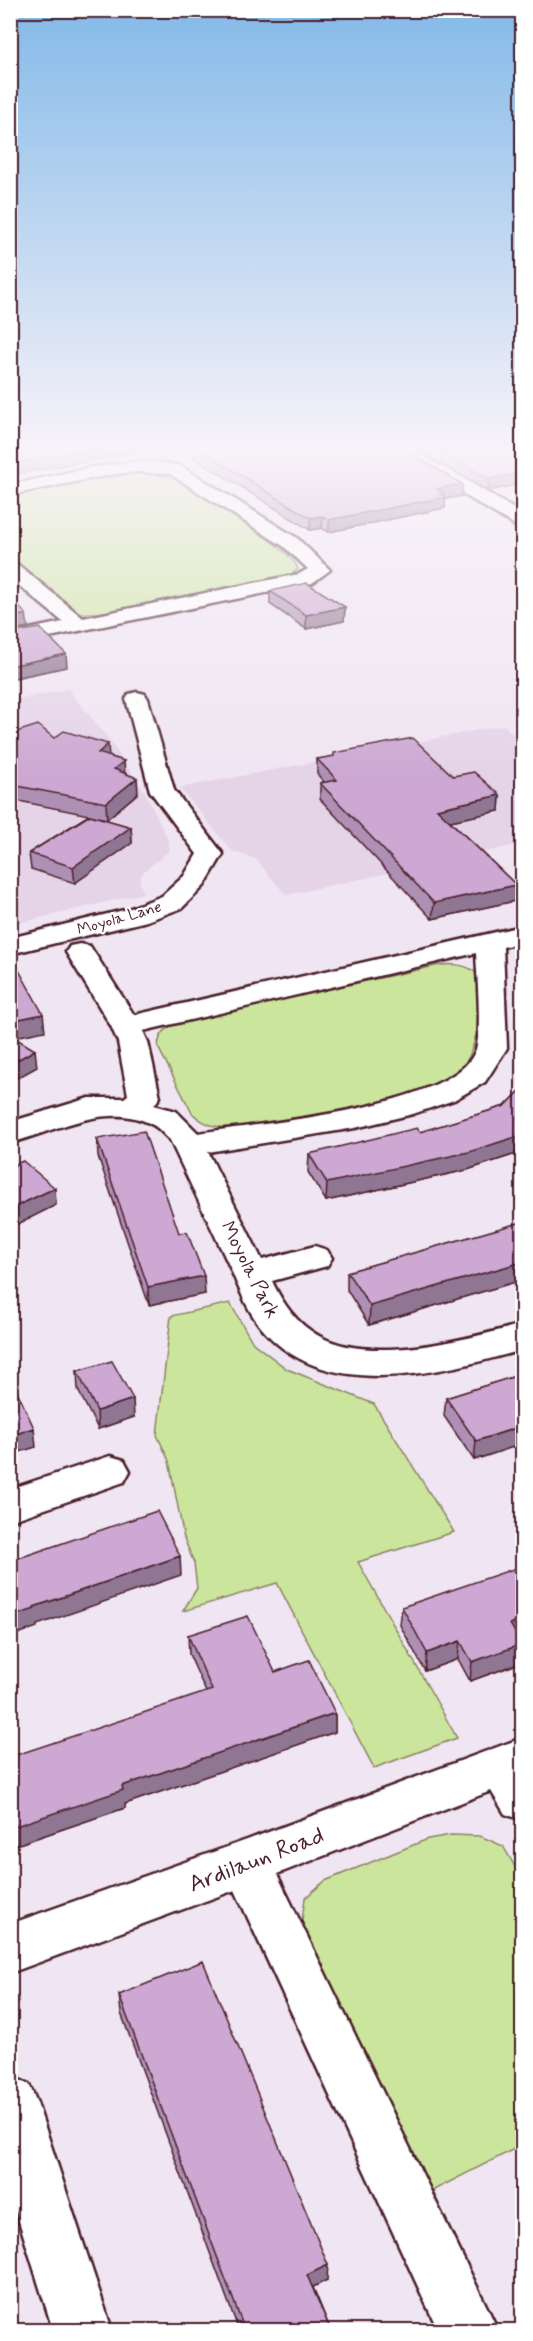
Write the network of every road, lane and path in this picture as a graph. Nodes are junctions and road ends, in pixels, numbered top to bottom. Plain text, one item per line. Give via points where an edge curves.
1 (305, 556) edge
2 (10, 568) edge
3 (79, 625) junction
4 (10, 639) edge
5 (137, 699) dead end
6 (522, 934) edge
7 (487, 943) junction
8 (10, 946) edge
9 (80, 952) dead end
10 (126, 1026) junction
11 (132, 1108) junction
12 (10, 1133) edge
13 (190, 1145) junction
14 (315, 1258) dead end
15 (251, 1275) junction
16 (522, 1337) edge
17 (110, 1471) dead end
18 (10, 1505) edge
19 (515, 1774) edge
20 (248, 1863) junction
21 (10, 1949) edge
22 (10, 2103) edge
23 (83, 2331) edge
24 (468, 2331) edge

1 - 3 street via 320,570 305,579
2 - 3 street
3 - 4 street
5 - 8 street, Moyola Lane via 162,791 210,854 195,880 172,902 136,915
6 - 7 street
7 - 10 street
7 - 13 street via 493,1002 491,1052 478,1070 455,1088 422,1104
9 - 10 street
10 - 11 street via 144,1096
11 - 12 street, Moyola Park via 89,1107
11 - 13 street, Moyola Park via 173,1123
13 - 15 street, Moyola Park
14 - 15 street
15 - 16 street, Moyola Park via 268,1310 283,1329 309,1348 330,1356 356,1361 418,1360
17 - 18 street
19 - 20 street, Ardilaun Road
20 - 21 street, Ardilaun Road
20 - 24 street
22 - 23 street

